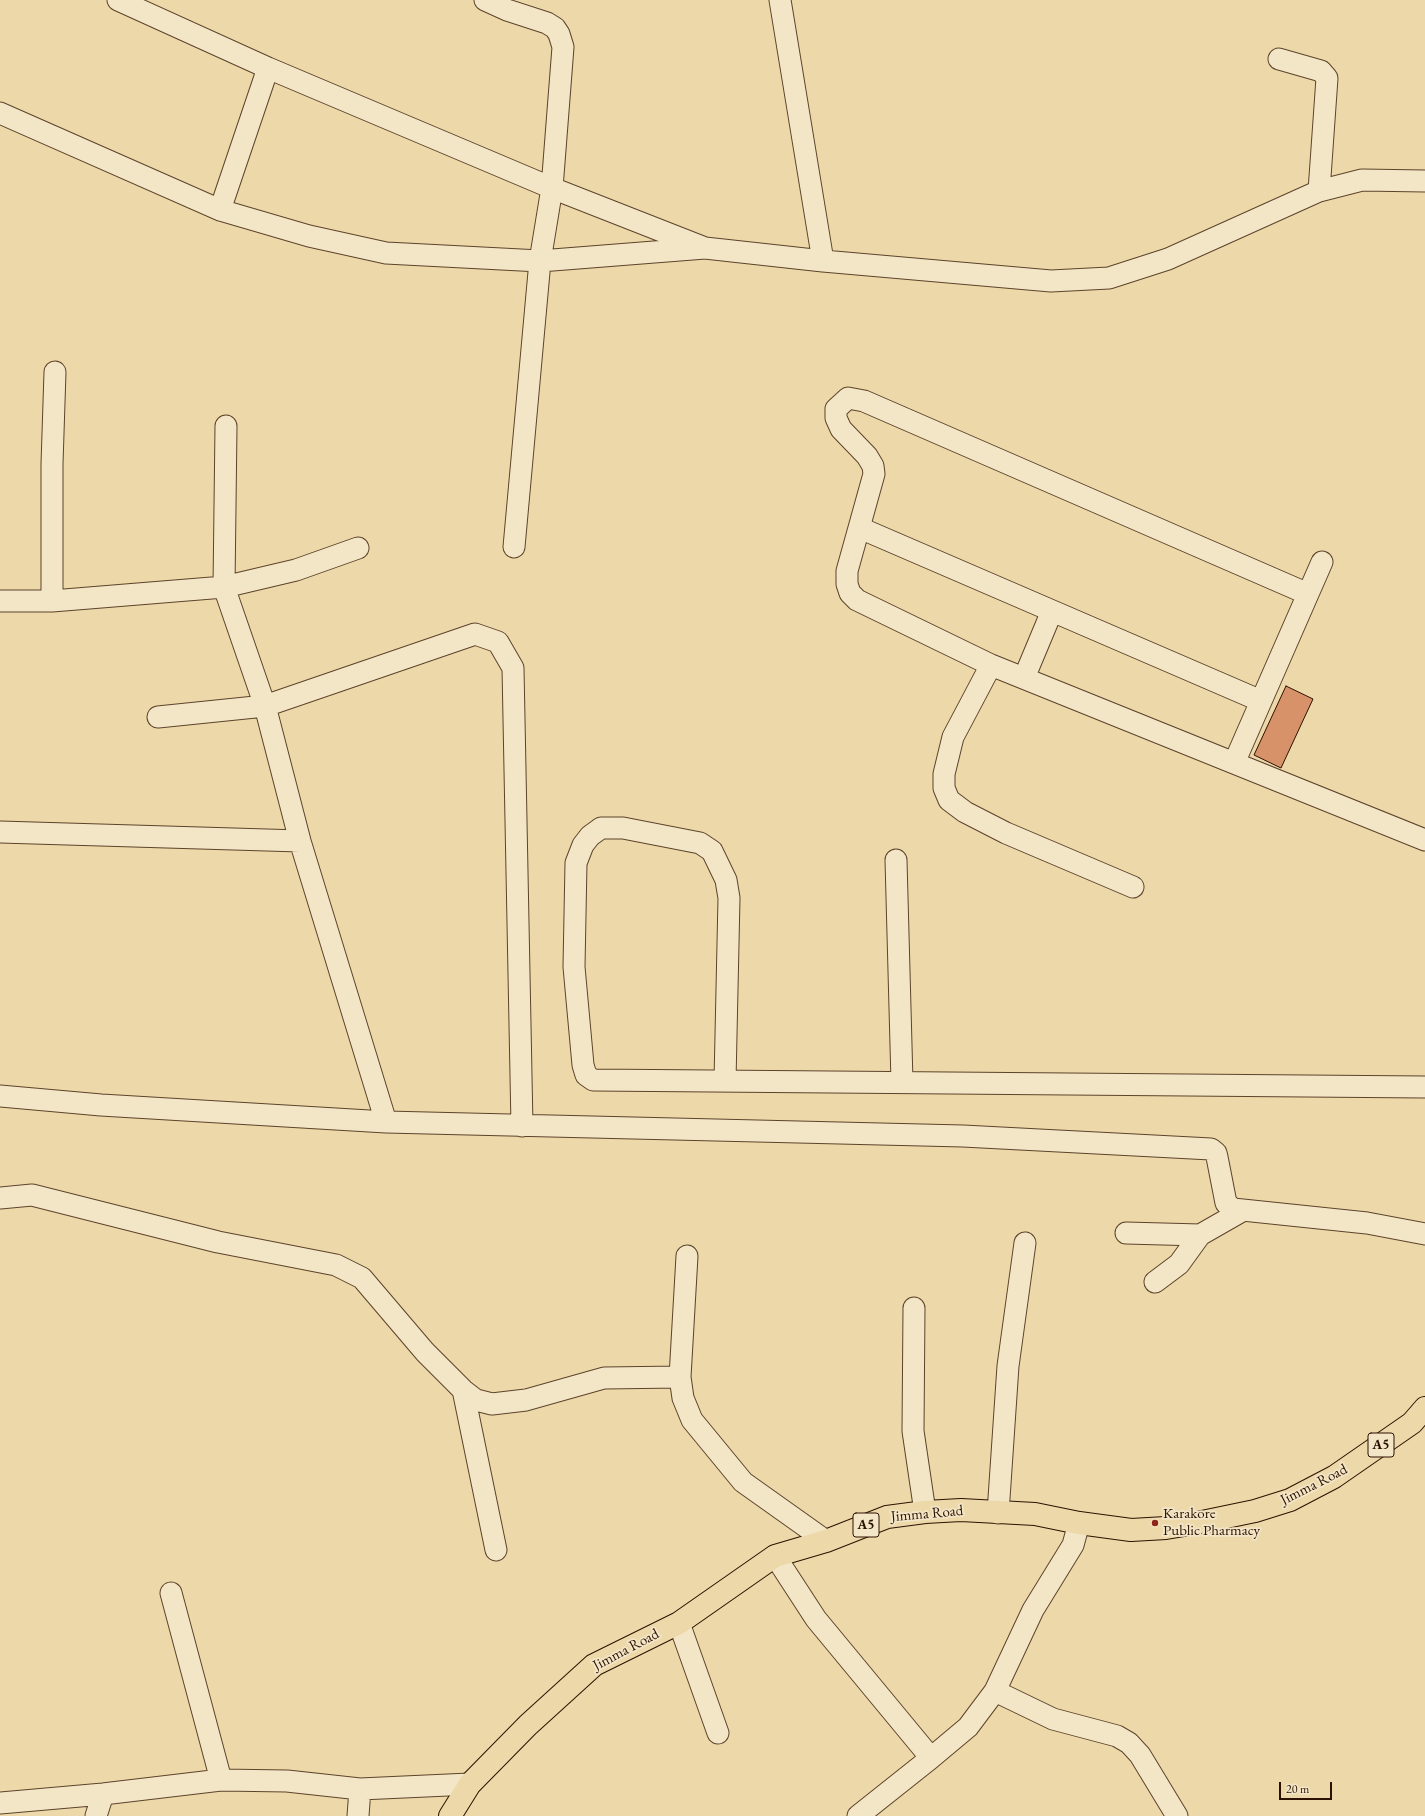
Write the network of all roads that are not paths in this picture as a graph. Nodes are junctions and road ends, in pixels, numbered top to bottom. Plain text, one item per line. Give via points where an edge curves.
1 (118, 0) edge
2 (485, 0) edge
3 (780, 0) edge
4 (1278, 59) dead end
5 (268, 68) junction
6 (0, 114) edge
7 (1425, 181) edge
8 (552, 188) junction
9 (1319, 191) junction
10 (220, 210) junction
11 (705, 248) junction
12 (540, 261) junction
13 (823, 261) junction
14 (55, 372) dead end
15 (226, 426) dead end
16 (860, 528) junction
17 (358, 548) dead end
18 (514, 548) dead end
19 (1322, 562) dead end
20 (224, 587) junction
21 (1308, 594) junction
22 (0, 601) edge
23 (52, 602) junction
24 (1052, 611) junction
25 (991, 665) junction
26 (1024, 678) junction
27 (1261, 701) junction
28 (265, 706) junction
29 (158, 717) dead end
30 (1234, 764) junction
31 (0, 832) edge
32 (1425, 840) edge
33 (300, 842) junction
34 (896, 860) dead end
35 (1133, 887) dead end
36 (725, 1081) junction
37 (902, 1082) junction
38 (1425, 1087) edge
39 (0, 1096) edge
40 (386, 1122) junction
41 (522, 1126) junction
42 (0, 1198) edge
43 (1242, 1211) junction
44 (1126, 1233) dead end
45 (1425, 1234) edge
46 (1200, 1235) junction
47 (1025, 1243) dead end
48 (687, 1256) dead end
49 (1155, 1282) dead end
50 (914, 1308) dead end
51 (680, 1377) junction
52 (463, 1390) junction
53 (1425, 1408) edge
54 (925, 1512) junction
55 (998, 1513) junction
56 (1079, 1523) junction
57 (826, 1541) junction
58 (496, 1550) dead end
59 (774, 1556) junction
60 (171, 1593) dead end
61 (680, 1623) junction
62 (995, 1691) junction
63 (718, 1733) dead end
64 (931, 1758) junction
65 (221, 1780) junction
66 (470, 1784) junction
67 (360, 1789) junction
68 (103, 1794) junction
69 (0, 1803) edge
70 (96, 1816) edge
71 (358, 1816) edge
72 (450, 1816) edge
73 (858, 1816) edge
74 (1177, 1816) edge

1 - 5 street
2 - 8 street via 546,23 559,34 563,47
3 - 13 street
4 - 9 street via 1321,71 1327,78
5 - 8 street
5 - 10 street
6 - 10 street
7 - 9 street via 1362,180
8 - 11 street
8 - 12 street
9 - 13 street via 1168,259 1109,278 1051,282
10 - 12 street via 309,236 386,253
11 - 12 street
11 - 13 street
12 - 18 street
14 - 23 street
15 - 20 street
16 - 21 street via 874,474 867,456 841,429 836,418 836,409 848,398 864,401
16 - 24 street
16 - 25 street via 847,572 850,593 857,600
17 - 20 street via 296,570
19 - 21 street
20 - 23 street
20 - 28 street
21 - 27 street
22 - 23 street
24 - 26 street
24 - 27 street
25 - 26 street
25 - 35 street via 953,737 944,774 944,788 949,800 965,812 1006,832
26 - 30 street
27 - 30 street
28 - 29 street
28 - 33 street
28 - 41 street via 475,634 498,642 513,668
30 - 32 street
31 - 33 street
33 - 40 street
34 - 37 street
36 - 36 street via 593,1080 586,1075 574,967 576,863 583,845 601,828 623,828 700,843 712,851 726,880 729,898
36 - 37 street
37 - 38 street
39 - 40 street via 102,1106
40 - 41 street
41 - 43 street via 963,1136 1211,1149 1216,1153 1226,1203 1233,1209
42 - 52 street via 32,1195 218,1242 336,1265 362,1278 425,1352
43 - 45 street via 1367,1223
43 - 46 street
44 - 46 street
46 - 49 street via 1179,1264
47 - 55 street via 1008,1366
48 - 51 street
50 - 54 street via 913,1431
51 - 52 street via 604,1378 526,1400 492,1404 476,1400
51 - 57 street via 683,1398 692,1420 744,1482
52 - 58 street
53 - 56 highway, Jimma Road / A5 via 1412,1423 1364,1457 1334,1477 1290,1500 1255,1511 1166,1528 1131,1530
54 - 55 highway, Jimma Road / A5 via 961,1510
54 - 57 highway, Jimma Road / A5 via 887,1517
55 - 56 highway, Jimma Road / A5 via 1035,1514
56 - 62 street via 1073,1545 1033,1610
57 - 59 highway, Jimma Road / A5
59 - 61 highway, Jimma Road / A5
59 - 64 street via 816,1620
60 - 65 street
61 - 63 street
61 - 66 highway, Jimma Road / A5 via 594,1665 528,1725
62 - 64 street via 968,1727
62 - 74 street via 1053,1719 1117,1736 1129,1743 1140,1755
64 - 73 street
65 - 67 street via 287,1781
65 - 68 street
66 - 67 street
66 - 72 highway, Jimma Road / A5
67 - 71 street
68 - 69 street
68 - 70 street

